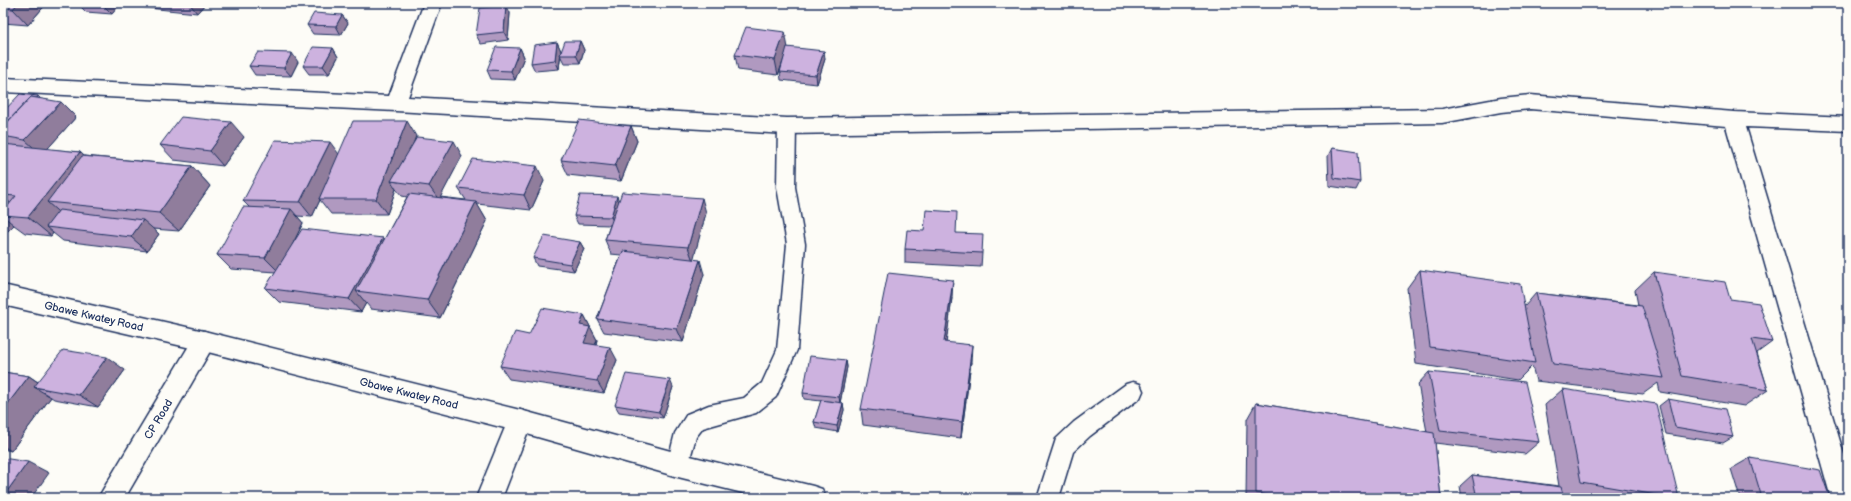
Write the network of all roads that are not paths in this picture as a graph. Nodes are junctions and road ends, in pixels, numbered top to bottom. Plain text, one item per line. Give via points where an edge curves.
1 (433, 3) edge
2 (3, 85) edge
3 (396, 104) junction
4 (1734, 119) junction
5 (1848, 124) edge
6 (787, 126) junction
7 (3, 295) edge
8 (204, 341) junction
9 (1133, 392) dead end
10 (520, 421) junction
11 (678, 465) junction
12 (111, 498) edge
13 (489, 498) edge
14 (813, 498) edge
15 (1048, 498) edge
16 (1844, 498) edge

1 - 3 street
2 - 3 street
3 - 6 street
4 - 5 street
4 - 6 street via 1530,102 1442,116
4 - 16 street
6 - 11 lane via 786,187 796,244 787,350 769,390 749,406 695,421 686,433
7 - 8 street, Gbawe Kwatey Road
8 - 10 street, Gbawe Kwatey Road
8 - 12 street, CP Road
9 - 15 lane via 1082,429 1064,446
10 - 11 street, Gbawe Kwatey Road
10 - 13 street
11 - 14 street, Gbawe Kwatey Road

